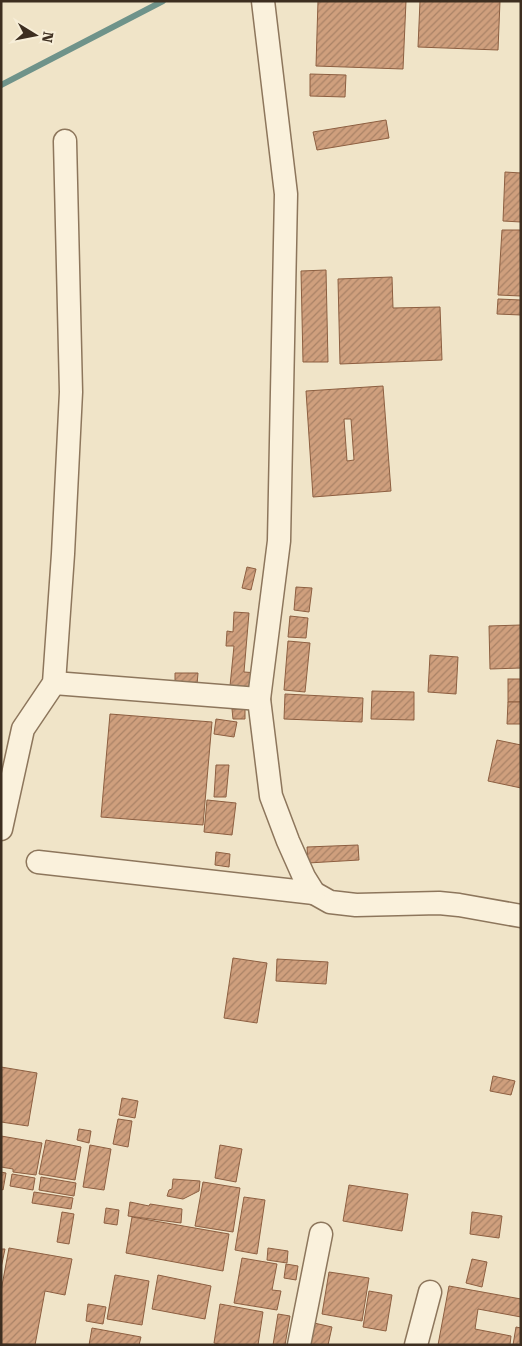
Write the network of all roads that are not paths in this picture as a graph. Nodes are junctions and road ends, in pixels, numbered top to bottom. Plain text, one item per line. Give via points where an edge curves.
1 (263, 1) edge
2 (65, 141) dead end
3 (54, 683) junction
4 (259, 699) junction
5 (1, 829) edge
6 (38, 862) dead end
7 (314, 893) junction
8 (521, 916) edge
9 (321, 1234) dead end
10 (430, 1292) dead end
11 (299, 1345) edge
12 (416, 1345) edge

1 - 4 street via 286,194 279,541
2 - 3 street via 71,392
3 - 4 street
3 - 5 street via 23,730
4 - 7 street via 271,796 288,841
6 - 7 street
7 - 8 street via 330,902 356,905 439,903
9 - 11 street
10 - 12 street

